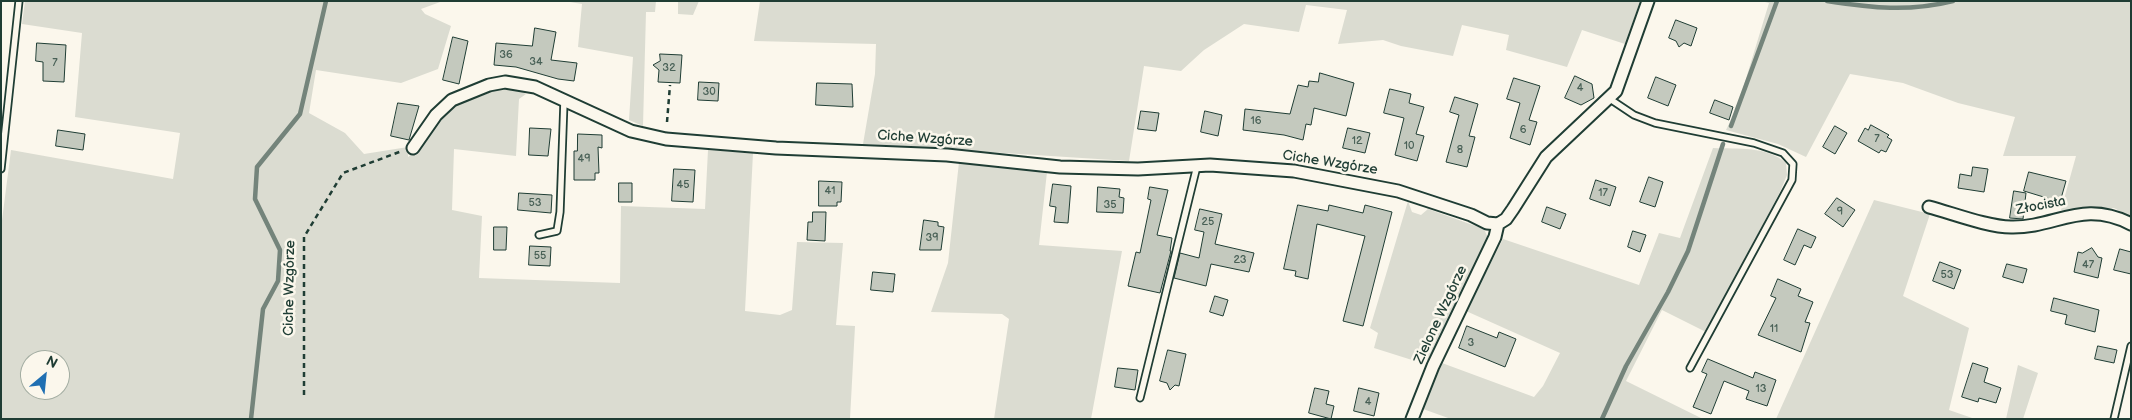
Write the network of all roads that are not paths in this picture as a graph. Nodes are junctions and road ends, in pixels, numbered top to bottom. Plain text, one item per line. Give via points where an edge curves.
1 (19, 1) edge
2 (1648, 1) edge
3 (1610, 99) junction
4 (564, 101) junction
5 (413, 148) road end
6 (1197, 166) junction
7 (1, 169) edge
8 (1929, 207) dead end
9 (1498, 224) junction
10 (2131, 224) edge
11 (539, 235) dead end
12 (2131, 346) edge
13 (1690, 368) dead end
14 (1140, 398) dead end
15 (1412, 419) edge
16 (2114, 419) edge

1 - 7 lane
2 - 3 street via 1623,76
3 - 9 street via 1546,156 1506,219
3 - 13 lane via 1634,115 1655,123 1754,143 1783,153 1793,164 1792,180
4 - 5 street, Ciche Wzgórze via 519,83 489,85 443,107
4 - 6 street, Ciche Wzgórze via 631,131 666,140 947,155 1060,167 1138,169
4 - 11 lane via 557,231
6 - 9 street, Ciche Wzgórze via 1294,171 1375,185
6 - 14 lane
8 - 10 street, Złocista via 2011,227 2084,214 2114,217
9 - 15 street, Zielone Wzgórze via 1495,237 1433,366
12 - 16 lane

